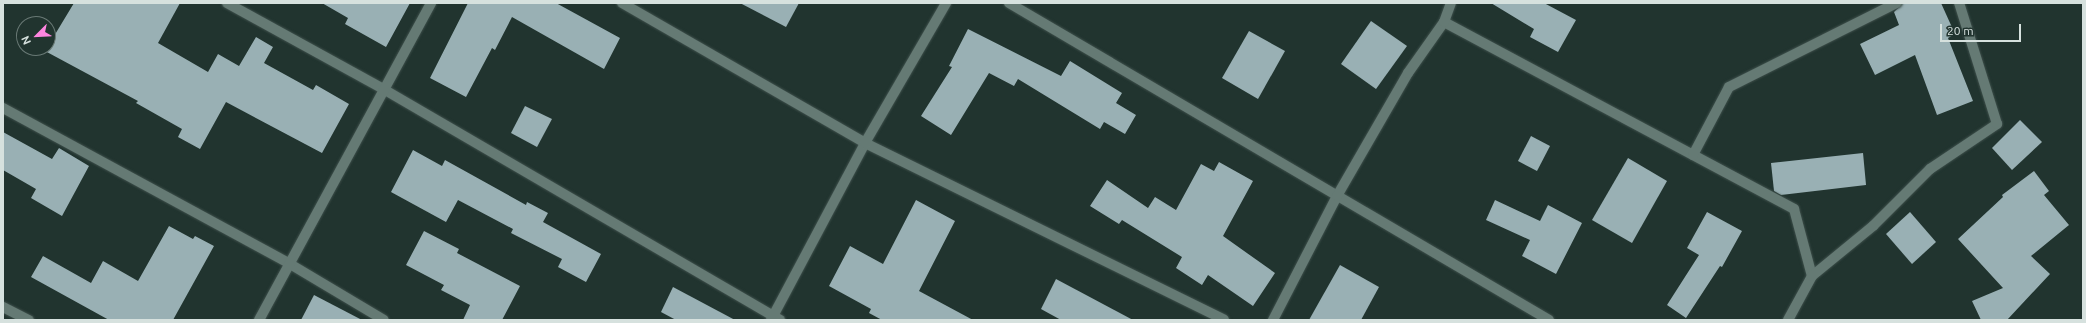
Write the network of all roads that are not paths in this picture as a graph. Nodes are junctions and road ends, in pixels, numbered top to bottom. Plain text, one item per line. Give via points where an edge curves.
1 (228, 3) edge
2 (431, 3) edge
3 (622, 3) edge
4 (946, 3) edge
5 (1009, 3) edge
6 (1451, 3) edge
7 (1897, 3) edge
8 (1959, 3) edge
9 (1444, 22) junction
10 (385, 90) junction
11 (3, 108) edge
12 (865, 143) junction
13 (1692, 155) junction
14 (1337, 196) junction
15 (290, 264) junction
16 (1812, 276) junction
17 (3, 307) edge
18 (775, 319) edge
19 (29, 320) edge
20 (259, 320) edge
21 (384, 320) edge
22 (1224, 320) edge
23 (1273, 320) edge
24 (1548, 320) edge
25 (1788, 320) edge

1 - 10 street
2 - 10 street
3 - 12 street
4 - 12 street
5 - 14 street
6 - 9 street
7 - 13 street via 1729,87
8 - 16 street via 1997,124 1930,169 1873,226
9 - 13 street
9 - 14 street via 1408,73
10 - 15 street
10 - 18 street
11 - 15 street
12 - 18 street
12 - 22 street
13 - 16 street via 1794,209
14 - 23 street
14 - 24 street
15 - 20 street
15 - 21 street
16 - 25 street
17 - 19 street

